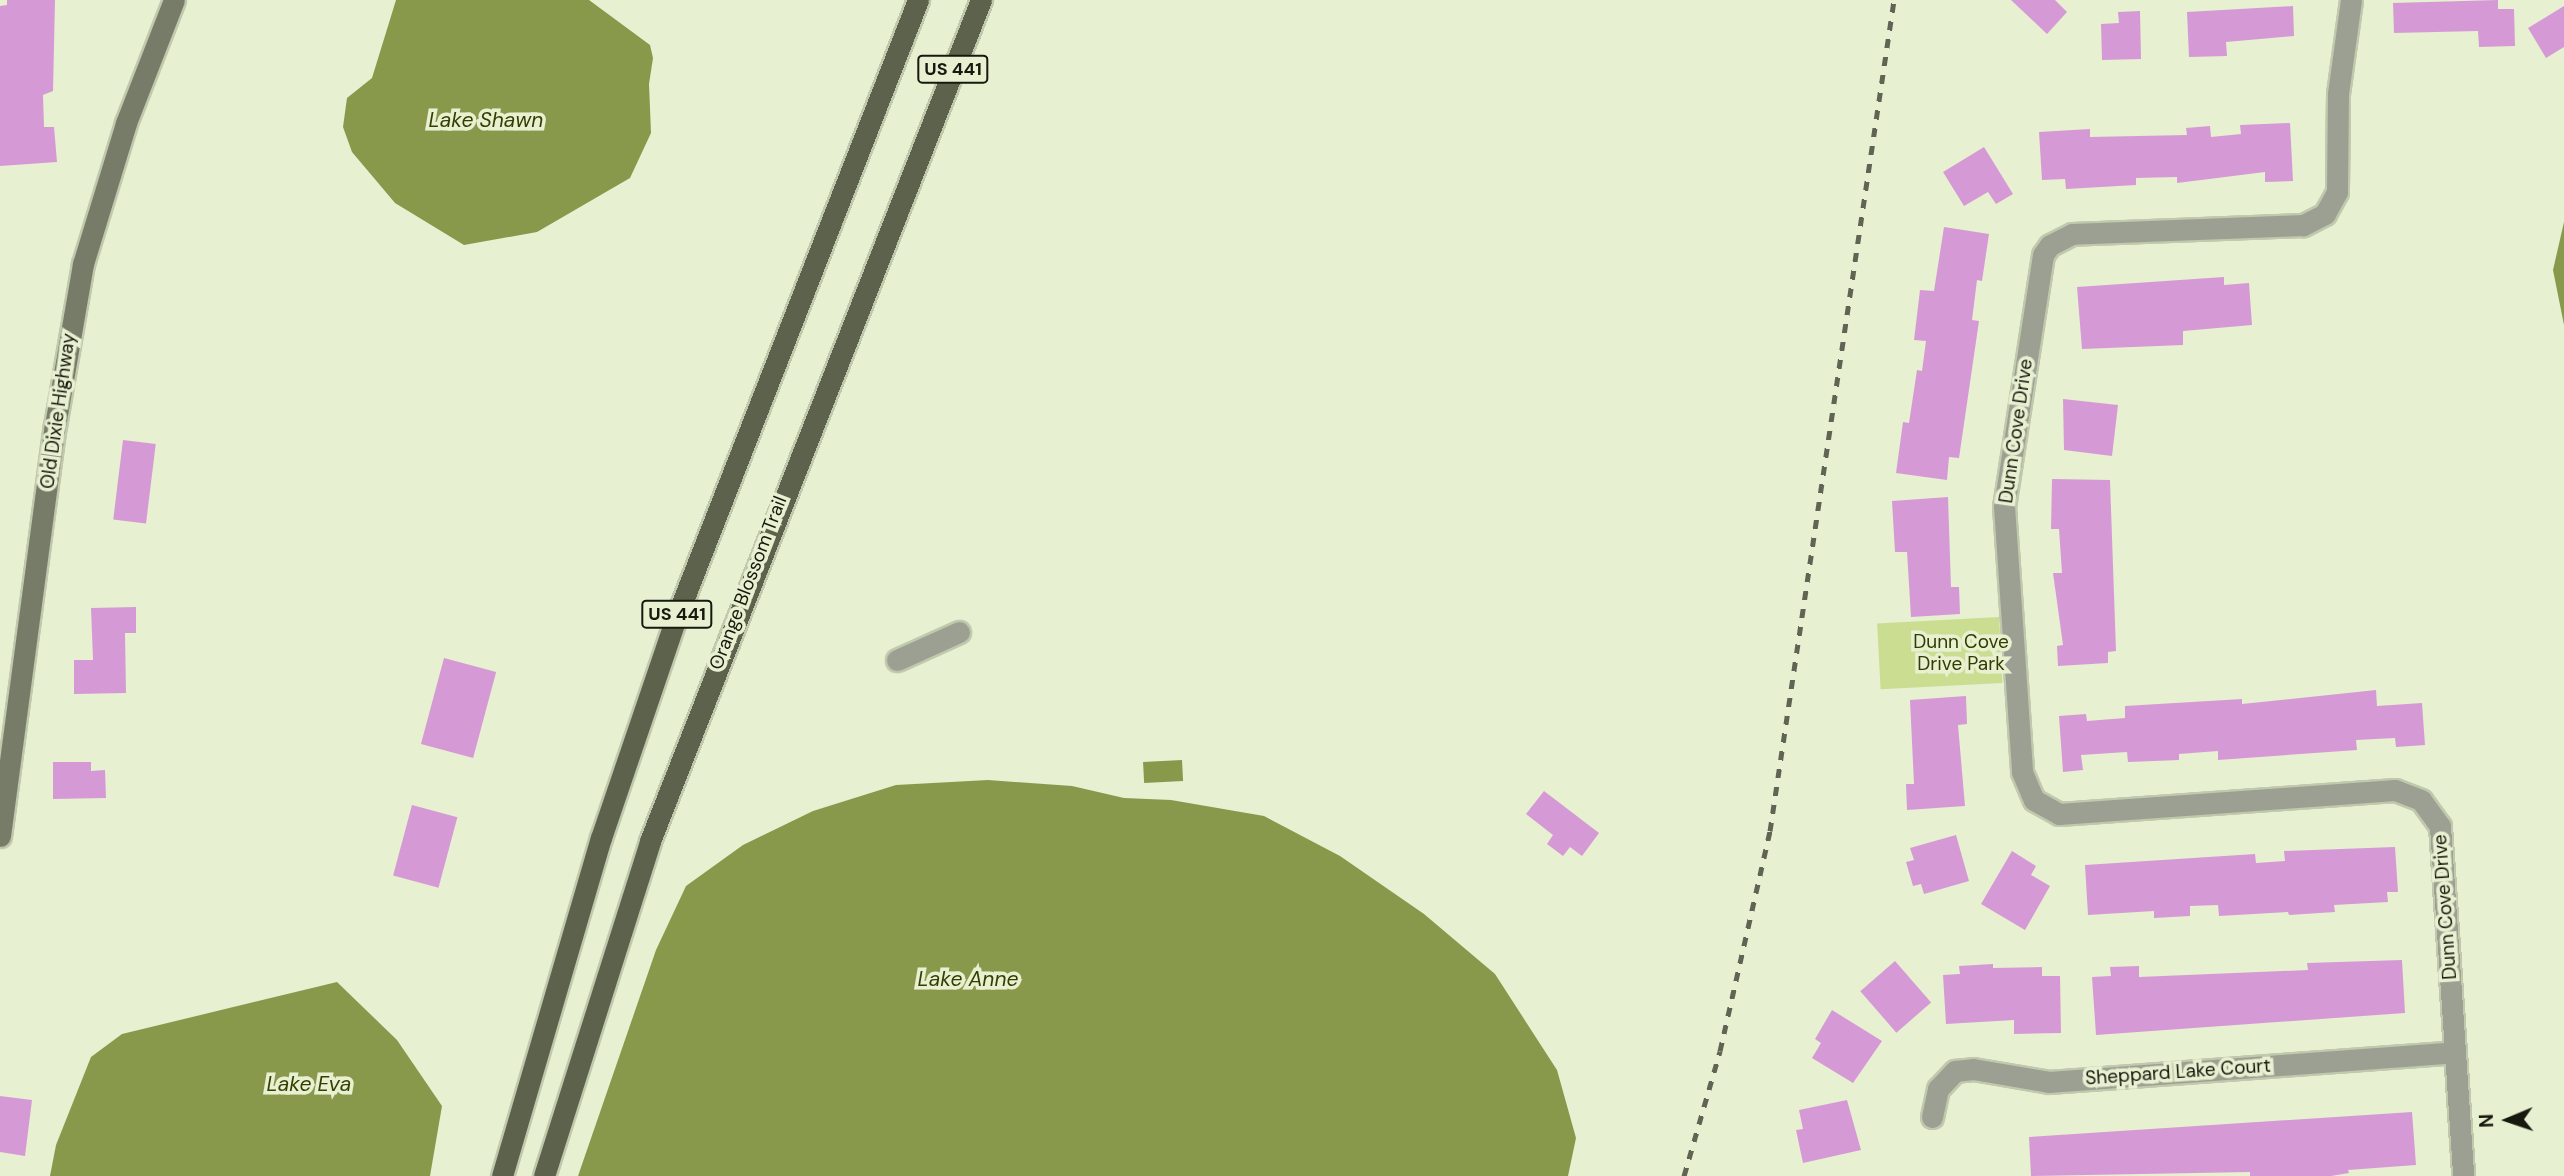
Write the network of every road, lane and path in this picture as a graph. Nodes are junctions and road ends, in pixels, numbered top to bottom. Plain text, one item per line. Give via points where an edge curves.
1 (174, 0) edge
2 (918, 0) edge
3 (981, 0) edge
4 (2351, 0) edge
5 (959, 632) dead end
6 (897, 660) dead end
7 (0, 836) edge
8 (2455, 1052) junction
9 (1932, 1117) dead end
10 (502, 1176) edge
11 (544, 1176) edge
12 (2463, 1176) edge

1 - 7 street, Old Dixie Highway via 122,134 78,285
2 - 10 main road, US 441 via 675,621 601,838
3 - 11 main road, Orange Blossom Trail / US 441 via 650,841
4 - 8 street, Dunn Cove Drive via 2338,94 2337,192 2325,214 2303,225 2072,234 2050,245 2043,255 2004,506 2022,772 2034,800 2059,814 2395,790 2421,800 2440,826
5 - 6 street
8 - 9 street, Sheppard Lake Court via 2049,1082 1973,1069 1955,1071 1938,1089
8 - 12 street, Dunn Cove Drive

